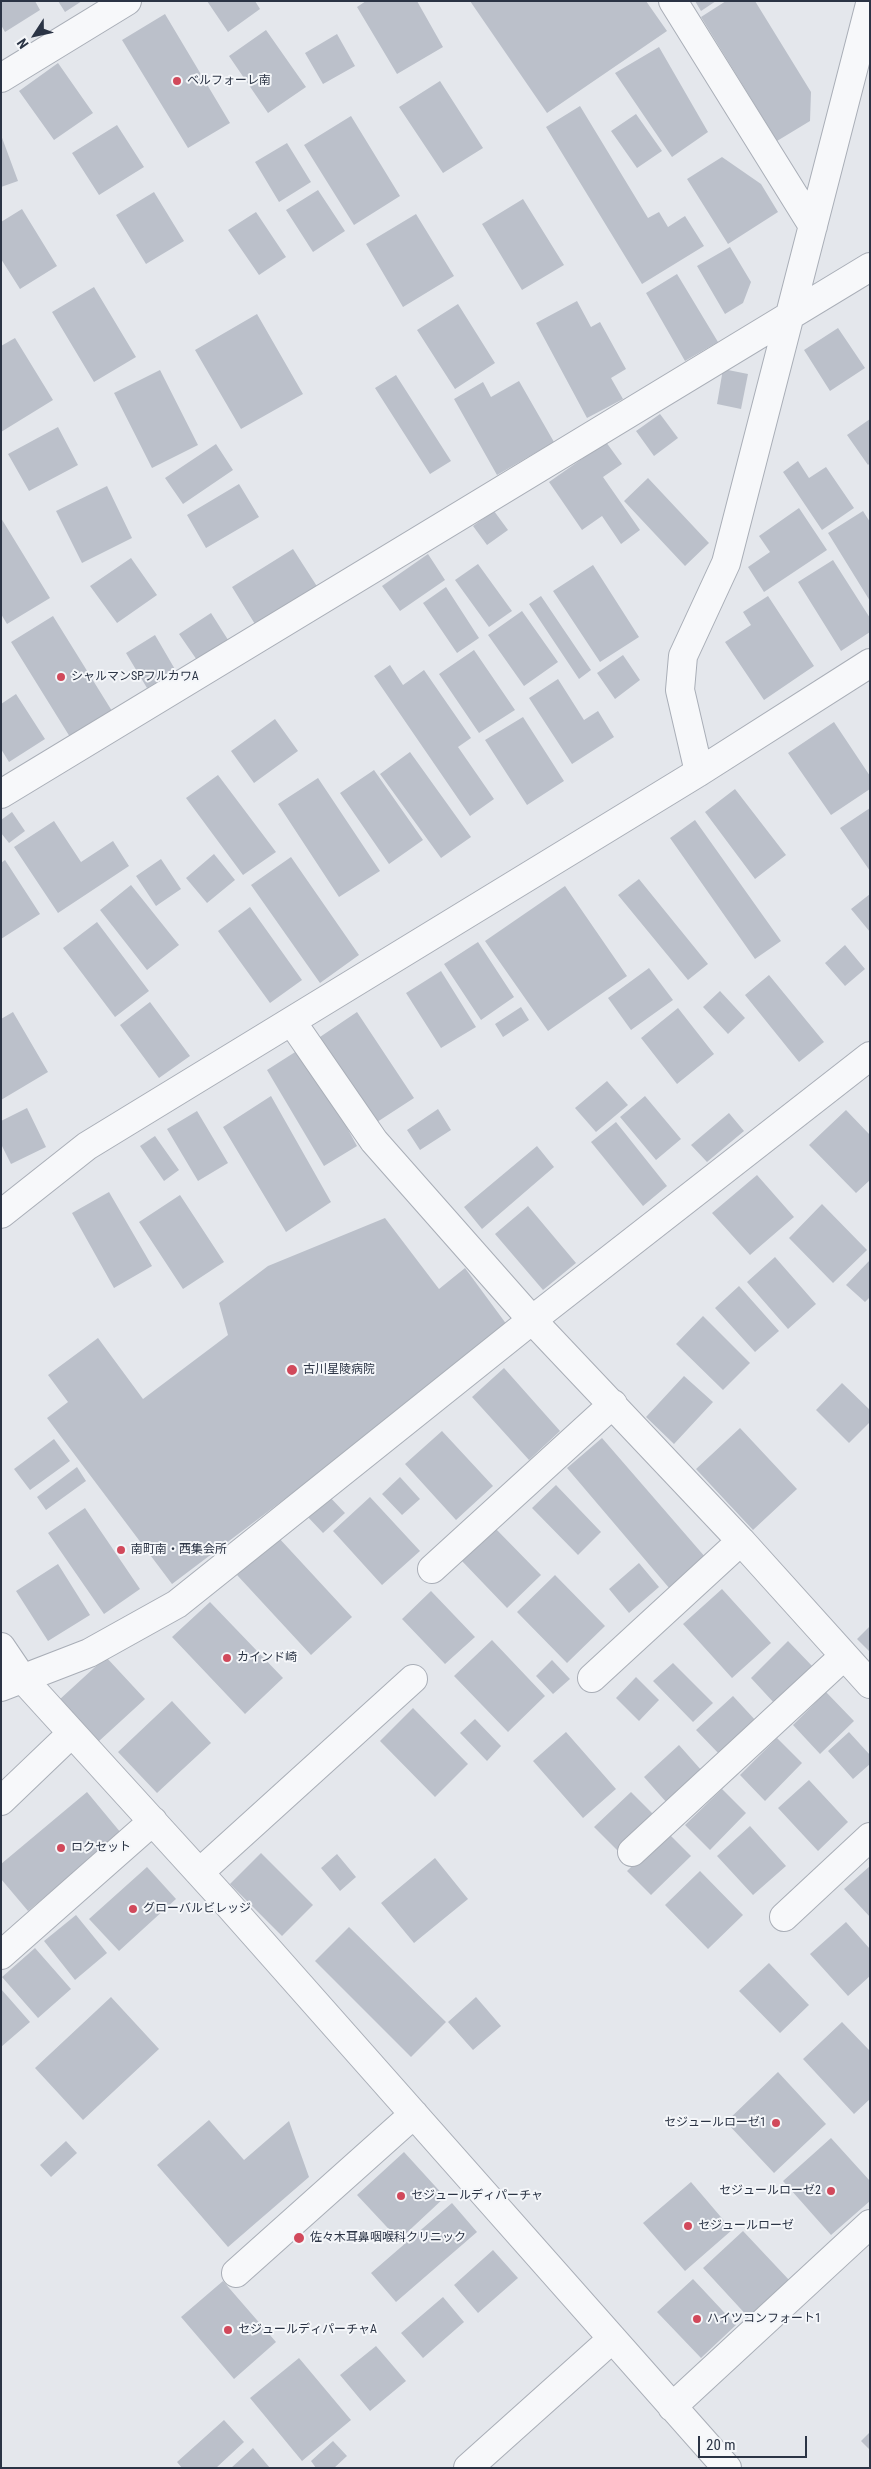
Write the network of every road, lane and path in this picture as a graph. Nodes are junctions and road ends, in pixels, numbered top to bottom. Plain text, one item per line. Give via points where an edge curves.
1 (127, 1) edge
2 (672, 1) edge
3 (870, 4) edge
4 (1, 78) edge
5 (813, 226) junction
6 (870, 266) edge
7 (790, 316) junction
8 (870, 663) edge
9 (699, 772) junction
10 (1, 794) edge
11 (292, 1022) junction
12 (868, 1061) edge
13 (1, 1214) edge
14 (532, 1320) junction
15 (613, 1404) junction
16 (741, 1541) junction
17 (432, 1569) dead end
18 (1, 1647) edge
19 (844, 1656) junction
20 (592, 1678) dead end
21 (413, 1679) dead end
22 (12, 1682) edge
23 (870, 1684) edge
24 (72, 1733) junction
25 (1, 1801) edge
26 (152, 1821) junction
27 (870, 1837) edge
28 (632, 1852) dead end
29 (200, 1872) junction
30 (784, 1916) dead end
31 (1, 1955) edge
32 (414, 2114) junction
33 (870, 2224) edge
34 (236, 2273) dead end
35 (612, 2338) junction
36 (672, 2407) junction
37 (468, 2468) edge
38 (727, 2468) edge

1 - 4 street
2 - 5 street
3 - 5 street
5 - 7 street
6 - 7 street
7 - 9 street via 726,563 683,656 680,690
7 - 10 street
8 - 9 street
9 - 11 street
11 - 13 street via 87,1146
11 - 14 street via 374,1141
12 - 14 street
14 - 15 street
14 - 22 street via 177,1604 89,1653
15 - 16 street
15 - 17 street
16 - 19 street
16 - 20 street
18 - 22 street
19 - 23 street
19 - 28 street
21 - 29 street
22 - 24 street
24 - 25 street
24 - 26 street
26 - 29 street
26 - 31 street
27 - 30 street
29 - 32 street
32 - 34 street
32 - 35 street
33 - 36 street
35 - 36 street
35 - 37 street
36 - 38 street

